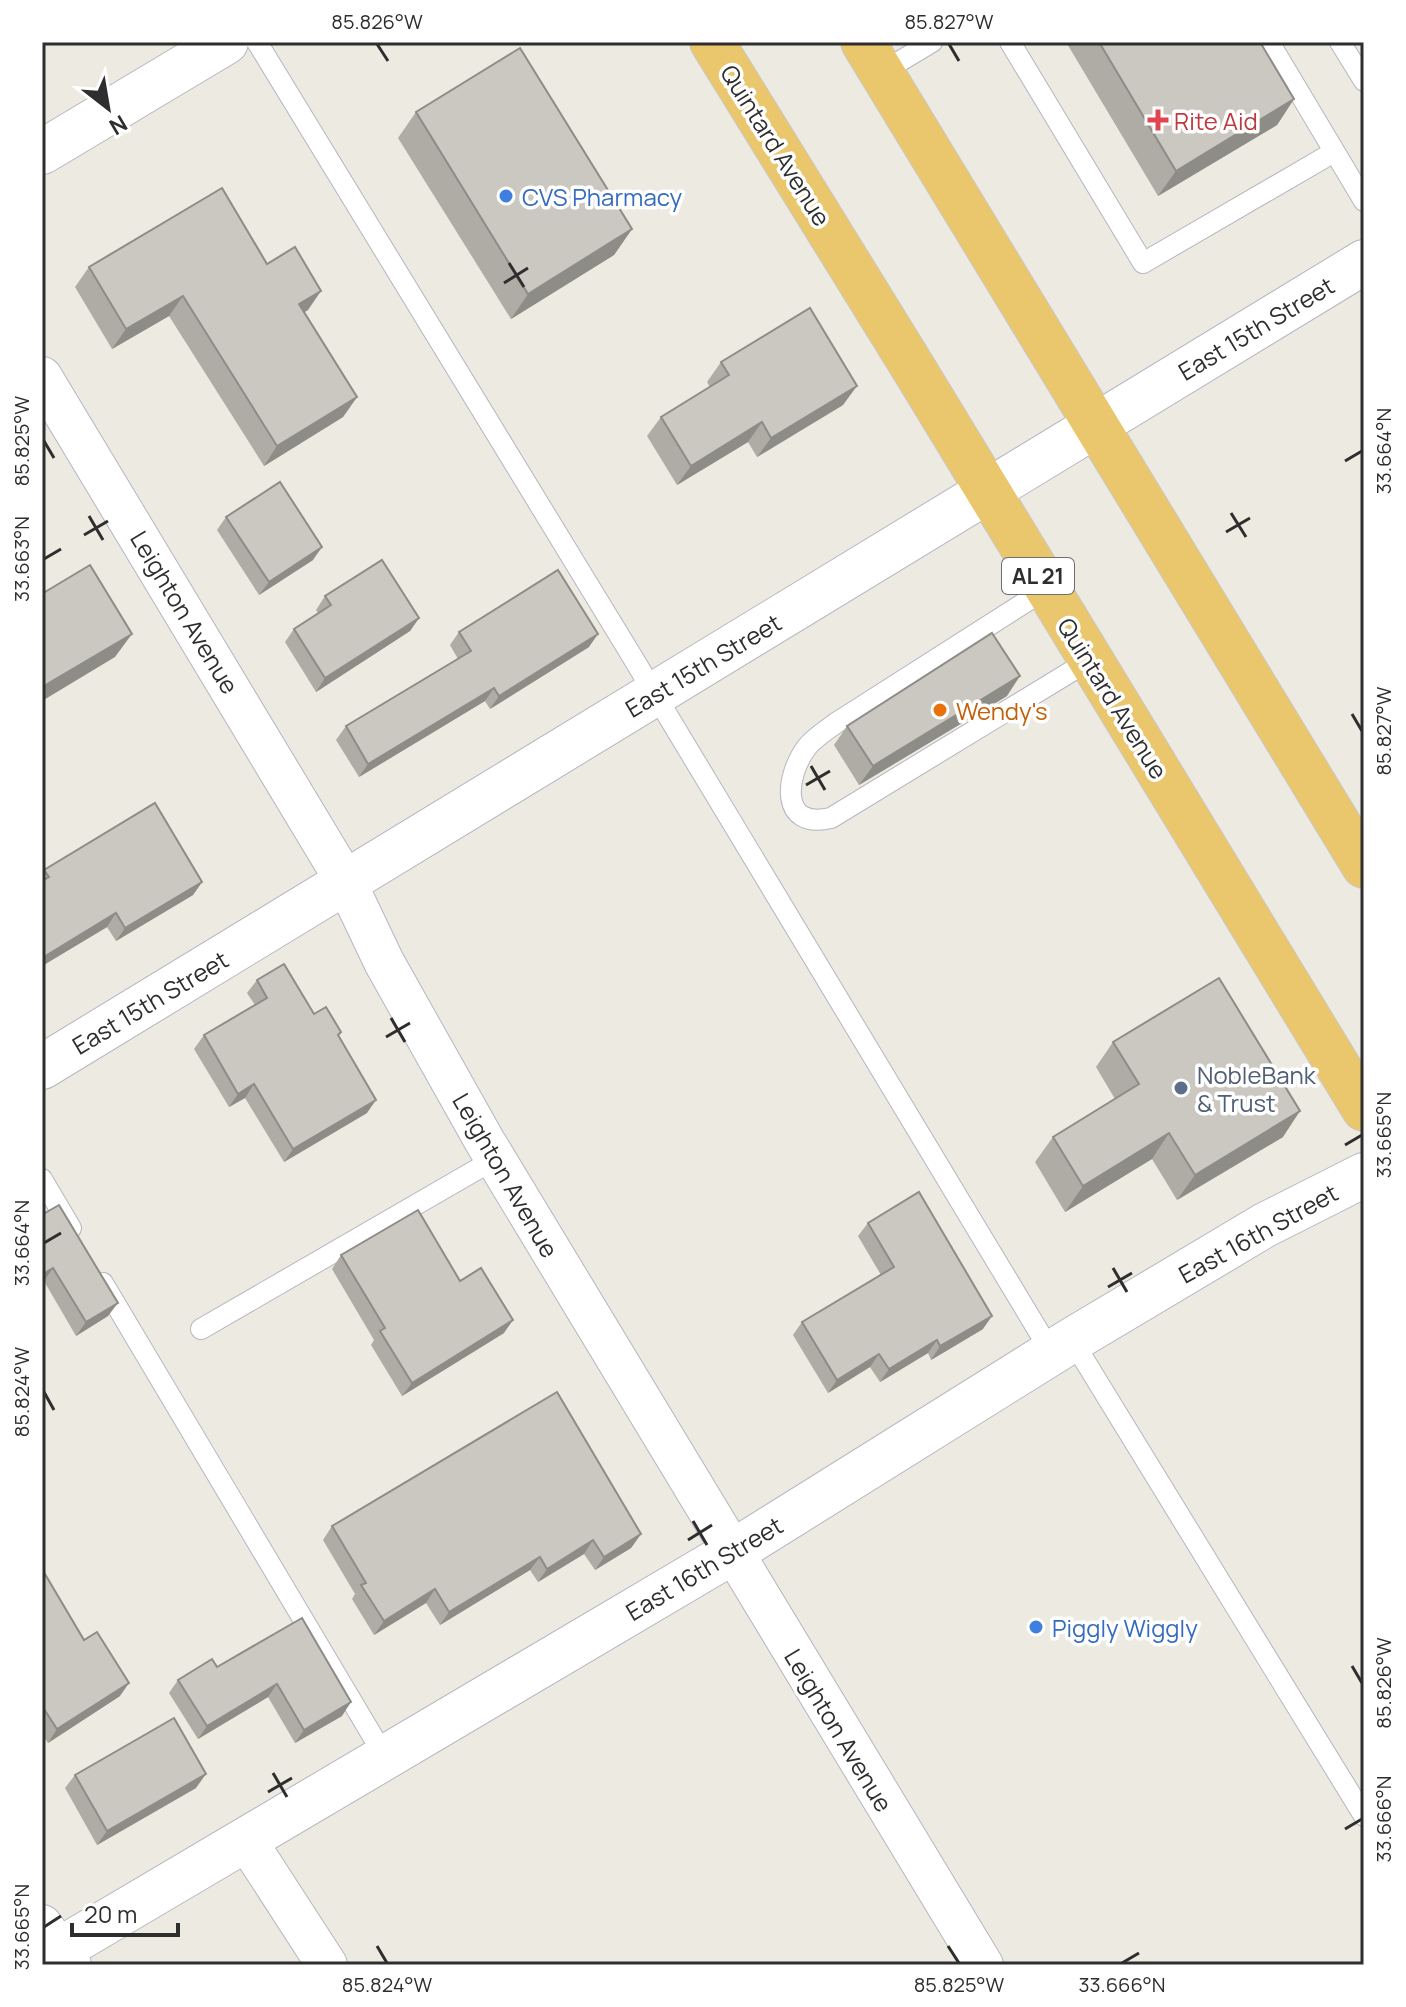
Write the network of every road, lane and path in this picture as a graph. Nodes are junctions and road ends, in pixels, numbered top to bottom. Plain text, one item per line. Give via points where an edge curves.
1 (226, 42) edge
2 (257, 42) edge
3 (712, 42) edge
4 (932, 42) edge
5 (1010, 42) edge
6 (1269, 42) edge
7 (1340, 42) edge
8 (872, 57) edge
9 (1364, 81) edge
10 (42, 152) edge
11 (1334, 152) junction
12 (1364, 201) edge
13 (1364, 262) edge
14 (42, 377) edge
15 (1097, 425) junction
16 (987, 492) junction
17 (1046, 589) junction
18 (1090, 660) junction
19 (655, 694) junction
20 (1364, 866) edge
21 (346, 882) junction
22 (42, 1067) edge
23 (1364, 1109) edge
24 (495, 1159) junction
25 (1364, 1175) edge
26 (42, 1179) edge
27 (201, 1329) dead end
28 (1062, 1346) junction
29 (731, 1553) junction
30 (385, 1757) junction
31 (1364, 1816) edge
32 (246, 1840) junction
33 (54, 1950) edge
34 (327, 1965) edge
35 (983, 1965) edge

1 - 10 street
2 - 19 lane
3 - 16 highway, Quintard Avenue / AL 21
4 - 8 lane
5 - 11 lane via 1143,263
6 - 11 lane
7 - 9 lane
8 - 15 highway
11 - 12 lane
13 - 15 street, East 15th Street
14 - 21 street, Leighton Avenue
15 - 16 street, East 15th Street
15 - 20 highway
16 - 17 highway, Quintard Avenue / AL 21
16 - 19 street, East 15th Street
17 - 18 highway, Quintard Avenue / AL 21
17 - 18 lane via 808,746 792,774 790,797 798,812 808,819 831,818
18 - 23 highway, Quintard Avenue / AL 21
19 - 21 street, East 15th Street
19 - 28 lane
21 - 22 street, East 15th Street
21 - 24 street, Leighton Avenue via 384,962
24 - 27 lane
24 - 29 street, Leighton Avenue
25 - 28 street, East 16th Street via 1265,1225
26 - 30 lane
28 - 29 street, East 16th Street
28 - 31 lane
29 - 30 street, East 16th Street
29 - 35 street, Leighton Avenue
30 - 32 street, East 16th Street
32 - 33 street, East 16th Street
32 - 34 street

